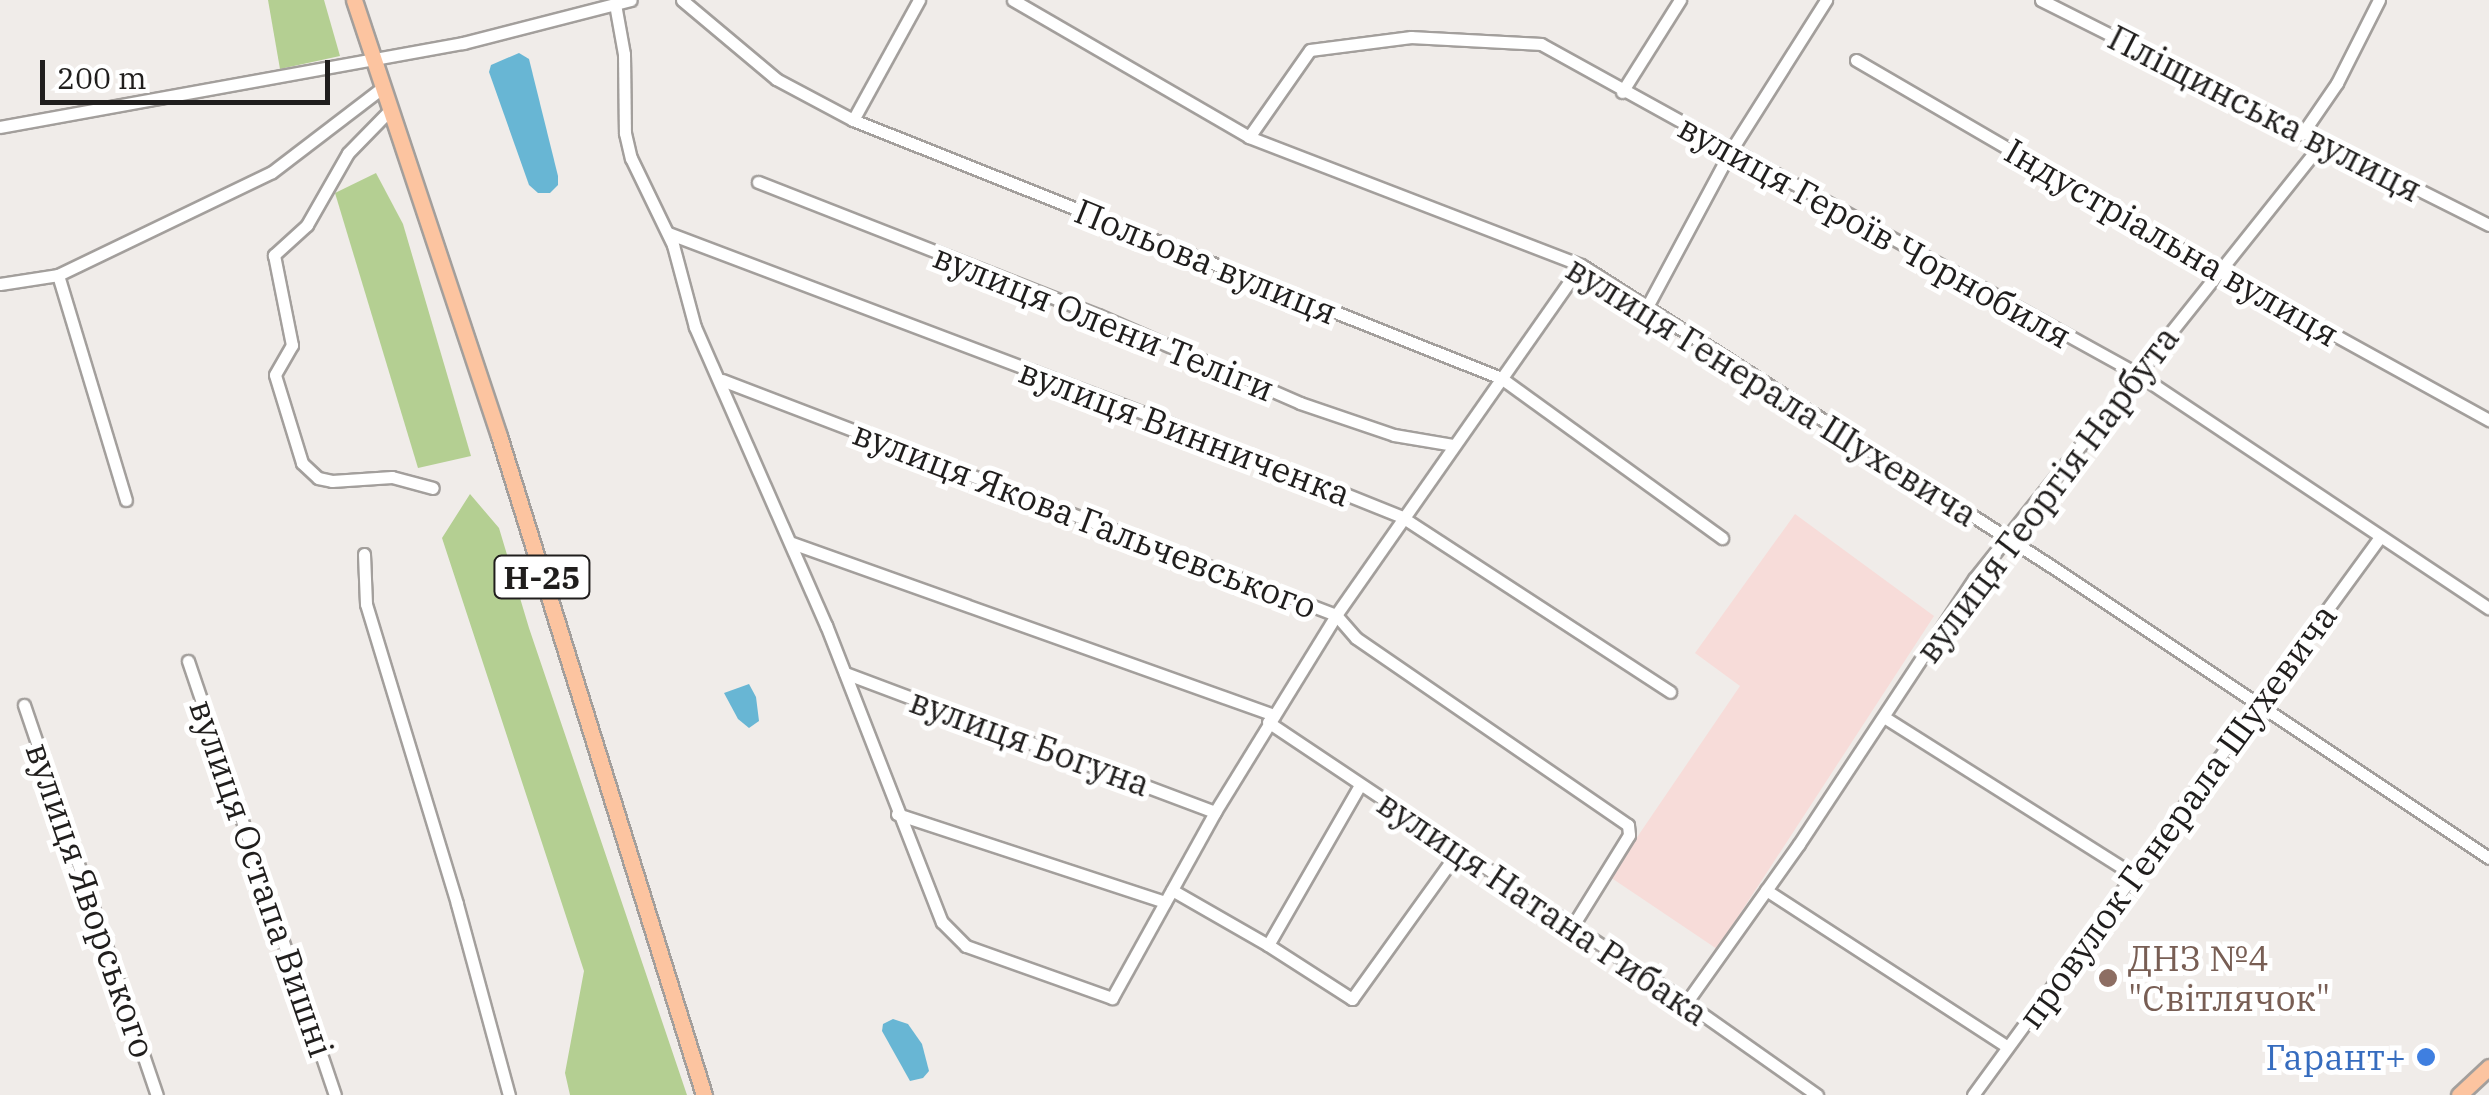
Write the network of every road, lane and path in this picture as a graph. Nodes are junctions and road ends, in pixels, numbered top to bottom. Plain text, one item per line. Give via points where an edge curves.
1 (354, 0) edge
2 (631, 0) edge
3 (682, 0) edge
4 (919, 0) edge
5 (1013, 0) edge
6 (1826, 0) edge
7 (2041, 0) edge
8 (2379, 0) edge
9 (1675, 2) edge
10 (614, 4) junction
11 (1856, 60) dead end
12 (374, 61) junction
13 (382, 88) junction
14 (1622, 92) junction
15 (390, 110) junction
16 (854, 120) junction
17 (0, 128) edge
18 (2302, 134) junction
19 (1249, 137) junction
20 (2321, 144) junction
21 (1730, 152) junction
22 (758, 182) dead end
23 (2489, 225) edge
24 (668, 233) junction
25 (1581, 264) junction
26 (2216, 270) junction
27 (58, 274) junction
28 (0, 284) edge
29 (1648, 305) junction
30 (2136, 373) junction
31 (1501, 378) junction
32 (722, 380) junction
33 (2489, 420) edge
34 (1454, 444) junction
35 (433, 488) dead end
36 (126, 500) dead end
37 (1402, 517) junction
38 (2380, 537) junction
39 (1722, 538) dead end
40 (2006, 538) junction
41 (792, 543) junction
42 (364, 554) dead end
43 (2489, 608) edge
44 (1336, 616) junction
45 (188, 661) dead end
46 (845, 673) junction
47 (1670, 692) dead end
48 (2260, 704) junction
49 (24, 706) dead end
50 (1884, 717) junction
51 (1271, 719) junction
52 (1360, 785) junction
53 (1216, 812) junction
54 (897, 814) junction
55 (1460, 850) junction
56 (2489, 858) edge
57 (2134, 875) junction
58 (1766, 890) junction
59 (1169, 896) junction
60 (1572, 927) junction
61 (1268, 944) junction
62 (1686, 1003) junction
63 (2008, 1047) junction
64 (2489, 1067) edge
65 (157, 1095) edge
66 (335, 1095) edge
67 (509, 1095) edge
68 (704, 1095) edge
69 (1817, 1095) edge
70 (1973, 1095) edge
71 (2458, 1095) edge

1 - 12 main road, Н-25
2 - 10 street
3 - 16 street, Польова вулиця via 776,79
4 - 16 street
5 - 19 street, вулиця Генерала Шухевича
6 - 21 street
7 - 18 street, Пліщинська вулиця
8 - 18 street
9 - 14 street
10 - 12 street
10 - 24 street via 626,69 628,146
11 - 26 street, Індустріальна вулиця
12 - 13 main road, Н-25
12 - 17 street
13 - 15 main road, Н-25
13 - 27 street via 272,172
14 - 19 street, вулиця Героїв Чорнобиля via 1541,44 1412,37 1310,50
14 - 21 street, вулиця Героїв Чорнобиля
15 - 35 street via 348,153 307,225 274,255 292,345 274,375 302,463 318,478 392,477
15 - 68 main road, Н-25
16 - 31 street, Польова вулиця
18 - 20 street, Пліщинська вулиця
19 - 25 street, вулиця Генерала Шухевича
20 - 23 street, Пліщинська вулиця
20 - 26 street, вулиця Георгія Нарбута
21 - 29 street
21 - 30 street, вулиця Героїв Чорнобиля
22 - 34 street, вулиця Олени Теліги via 1098,315 1300,403 1394,435
24 - 32 street via 696,327
24 - 37 street, вулиця Винниченка
25 - 29 street, вулиця Генерала Шухевича
25 - 31 street
26 - 30 street, вулиця Георгія Нарбута
26 - 33 street, Індустріальна вулиця
27 - 28 street
27 - 36 street
29 - 40 street, вулиця Генерала Шухевича
30 - 38 street, вулиця Героїв Чорнобиля
30 - 40 street, вулиця Георгія Нарбута
31 - 34 street
31 - 39 street, Польова вулиця
32 - 41 street
32 - 44 street, вулиця Якова Гальчевського
34 - 37 street
37 - 44 street
37 - 47 street, вулиця Винниченка
38 - 43 street, вулиця Героїв Чорнобиля
38 - 48 street, провулок Генерала Шухевича
40 - 48 street, вулиця Генерала Шухевича
40 - 50 street, вулиця Георгія Нарбута
41 - 46 street
41 - 51 street, вулиця Натана Рибака
42 - 67 street via 366,604
44 - 51 street
44 - 60 street, вулиця Якова Гальчевського via 1356,638 1628,824 1629,836
45 - 66 street, вулиця Остапа Вишні
46 - 53 street, вулиця Богуна
46 - 54 street
48 - 56 street, вулиця Генерала Шухевича
48 - 57 street, провулок Генерала Шухевича
49 - 65 street, вулиця Яворського
50 - 57 street
50 - 58 street, вулиця Георгія Нарбута
51 - 52 street, вулиця Натана Рибака
51 - 53 street
52 - 55 street, вулиця Натана Рибака
52 - 61 street
53 - 59 street
54 - 59 street
54 - 59 street via 942,922 966,946 1112,998
55 - 60 street, вулиця Натана Рибака
55 - 61 street via 1352,999
57 - 63 street, провулок Генерала Шухевича
58 - 62 street, вулиця Георгія Нарбута
58 - 63 street
59 - 61 street
60 - 62 street, вулиця Натана Рибака
62 - 69 street, вулиця Натана Рибака
63 - 70 street, провулок Генерала Шухевича
64 - 71 main road

